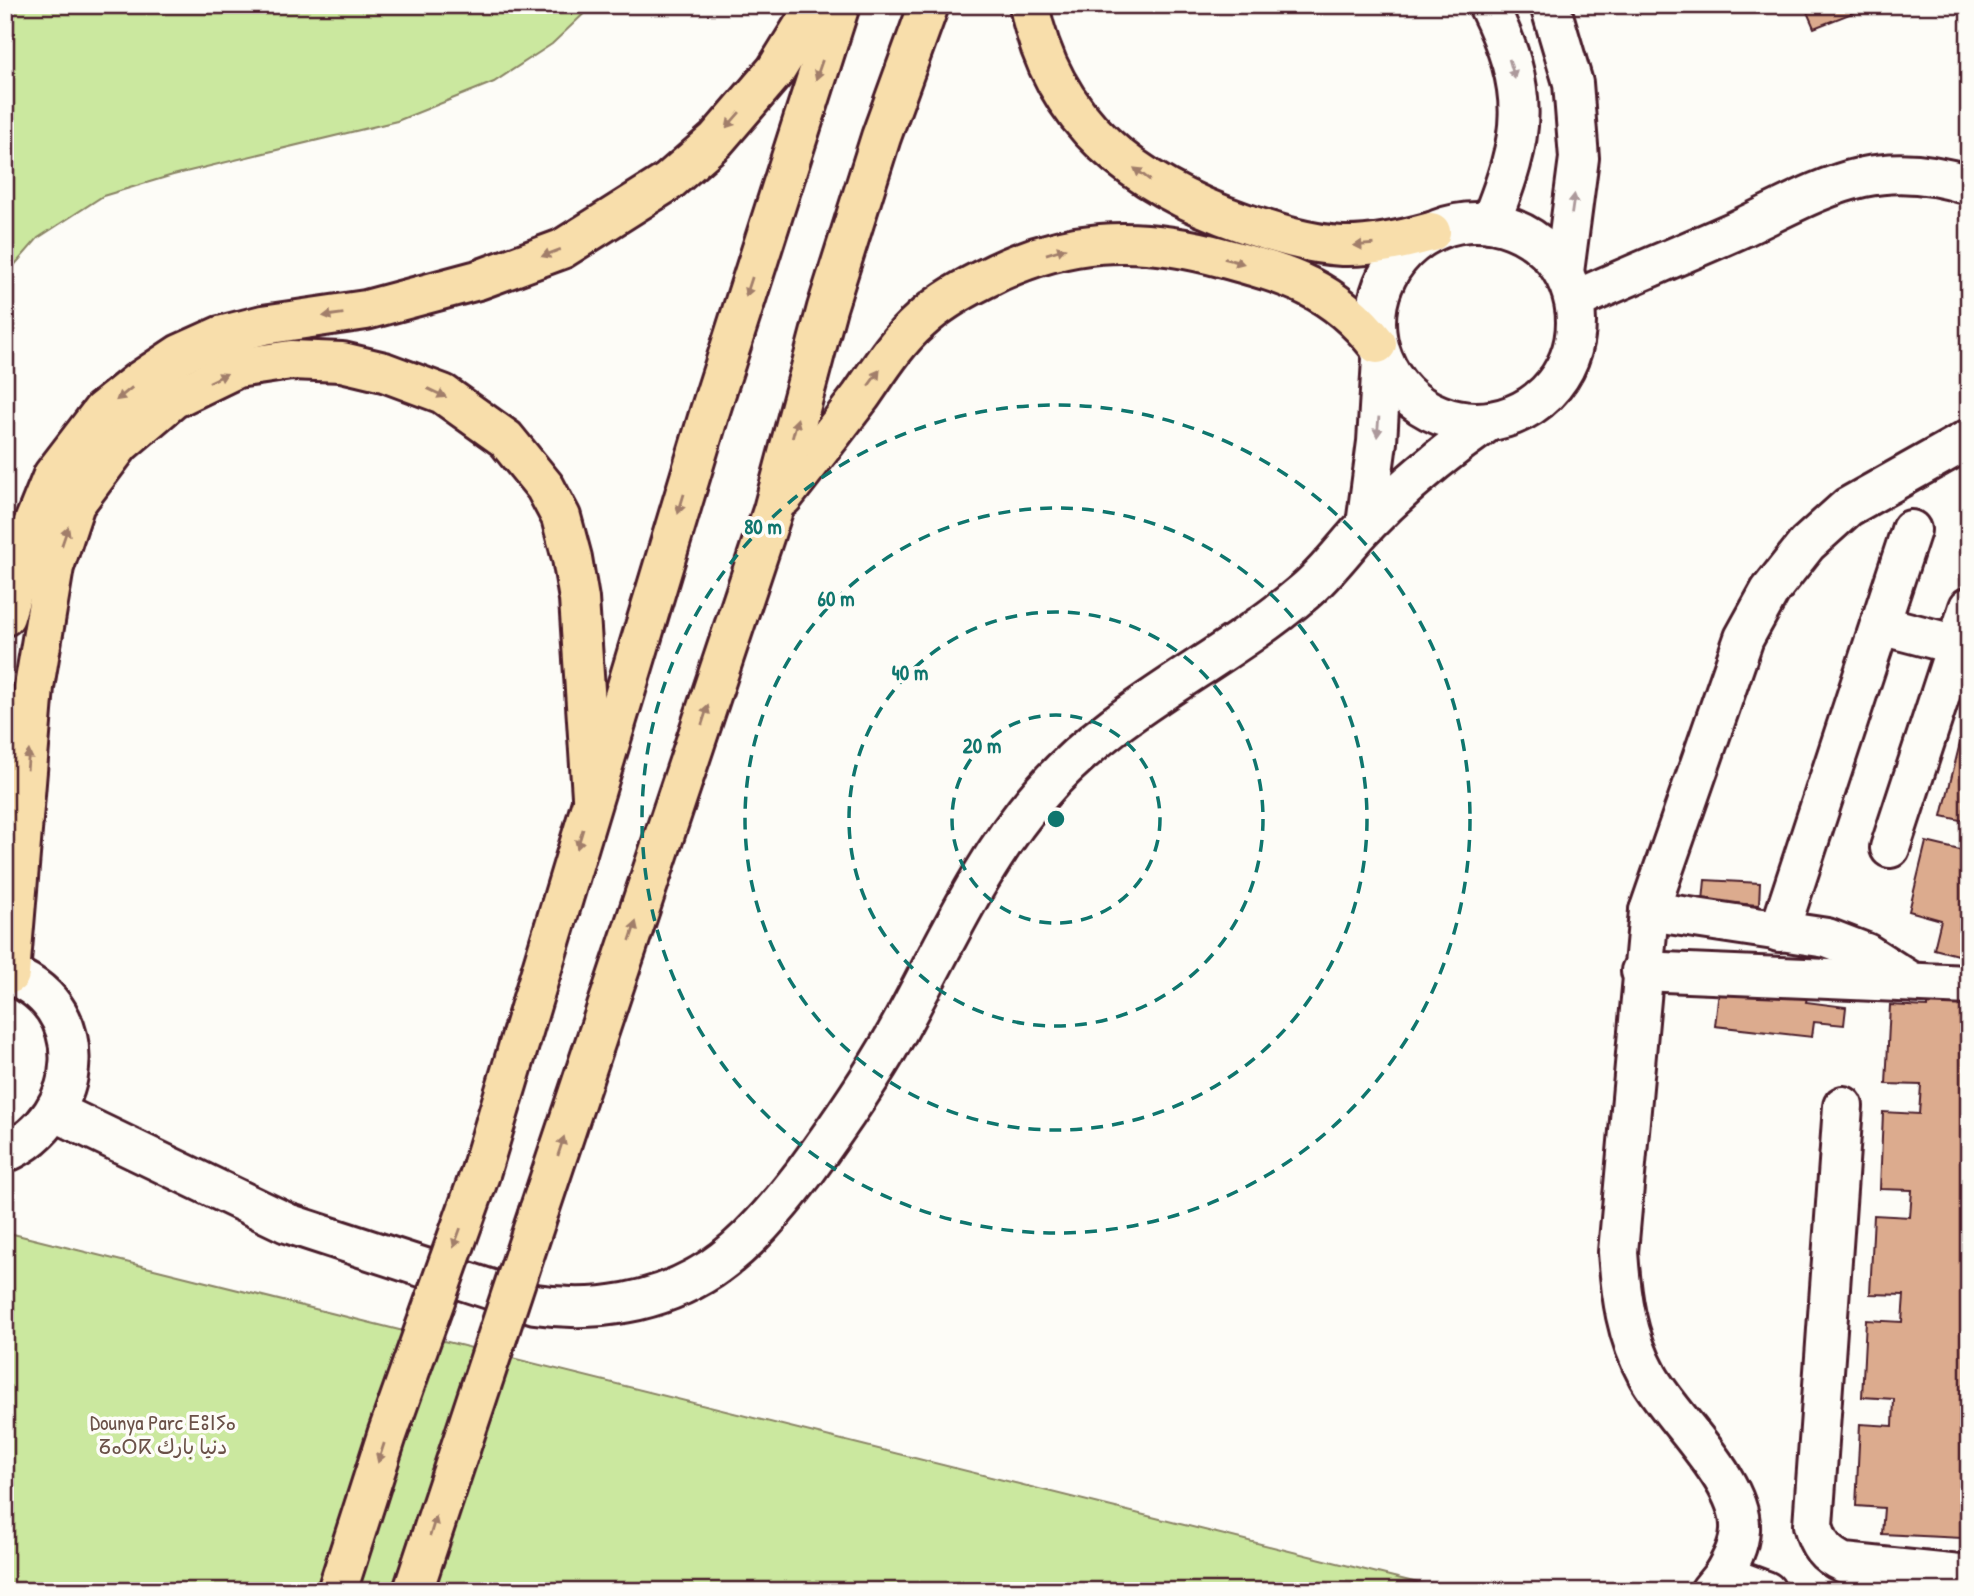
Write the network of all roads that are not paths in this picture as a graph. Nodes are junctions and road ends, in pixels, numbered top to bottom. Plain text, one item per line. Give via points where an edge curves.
1 (816, 5) edge
2 (840, 5) edge
3 (929, 5) edge
4 (1029, 5) edge
5 (1488, 5) edge
6 (1550, 5) edge
7 (1969, 185) edge
8 (1490, 223) junction
9 (1431, 232) junction
10 (1283, 256) junction
11 (1569, 286) junction
12 (1380, 352) junction
13 (1489, 422) junction
14 (1969, 439) edge
15 (773, 510) junction
16 (1366, 525) junction
17 (1911, 530) dead end
18 (1969, 607) edge
19 (5, 616) edge
20 (1880, 625) junction
21 (1956, 645) junction
22 (592, 796) junction
23 (1890, 848) dead end
24 (1649, 911) junction
25 (1779, 932) junction
26 (1642, 971) junction
27 (8, 973) edge
28 (1911, 982) junction
29 (1969, 985) edge
30 (1843, 1106) dead end
31 (56, 1112) junction
32 (5, 1153) edge
33 (1969, 1576) edge
34 (1716, 1583) edge
35 (337, 1591) edge
36 (413, 1591) edge
37 (1766, 1591) edge

1 -> 19 highway via 776,70 716,140 668,182 562,249 478,280 366,310 263,325 220,337 180,354 138,383 102,411 53,475
2 -> 22 highway
15 -> 3 highway via 827,308
10 -> 4 highway via 1168,193 1089,128 1065,100 1049,71
5 -> 8 street via 1503,36 1519,93 1511,171
11 -> 6 street via 1579,158 1573,83
7 - 11 street via 1942,176 1898,172 1854,177 1737,229
8 - 9 street via 1460,222
8 - 11 street via 1520,231 1545,248
9 -> 10 highway
9 - 12 street via 1404,251 1385,279 1376,311
10 - 12 highway via 1345,308
15 -> 10 highway via 920,321 957,293 1009,266 1066,248 1114,242
11 - 13 street via 1576,337 1559,380 1540,401 1516,415
12 - 13 street via 1395,382 1413,401 1449,418
12 -> 16 street via 1377,442
13 - 16 street via 1428,467
14 - 24 street via 1849,507 1807,544 1770,591 1744,638
36 -> 15 highway, bridge
16 - 31 street via 1306,591 1094,740 1042,792 996,850 894,1038 843,1121 759,1226 699,1276 603,1308 572,1310 535,1304 287,1223
17 - 20 street
18 - 21 street
20 - 21 street
20 - 25 street
21 - 23 street
27 -> 22 highway via 34,687 54,567 75,504 120,444 173,399 237,368 291,360 342,362 384,372 443,394 506,439 545,487 561,517 572,558 580,610
22 -> 35 highway, bridge via 480,1174
24 - 25 street
24 - 26 street
25 - 28 street via 1850,945
26 - 28 street
26 - 34 street via 1618,1252 1621,1299 1648,1377 1715,1467 1737,1511 1740,1529 1735,1553
27 - 31 street via 44,998 65,1033 69,1074
28 - 29 street
30 - 33 street via 1813,1525 1816,1538 1832,1558 1844,1563
31 - 32 street via 25,1143
34 - 37 street

